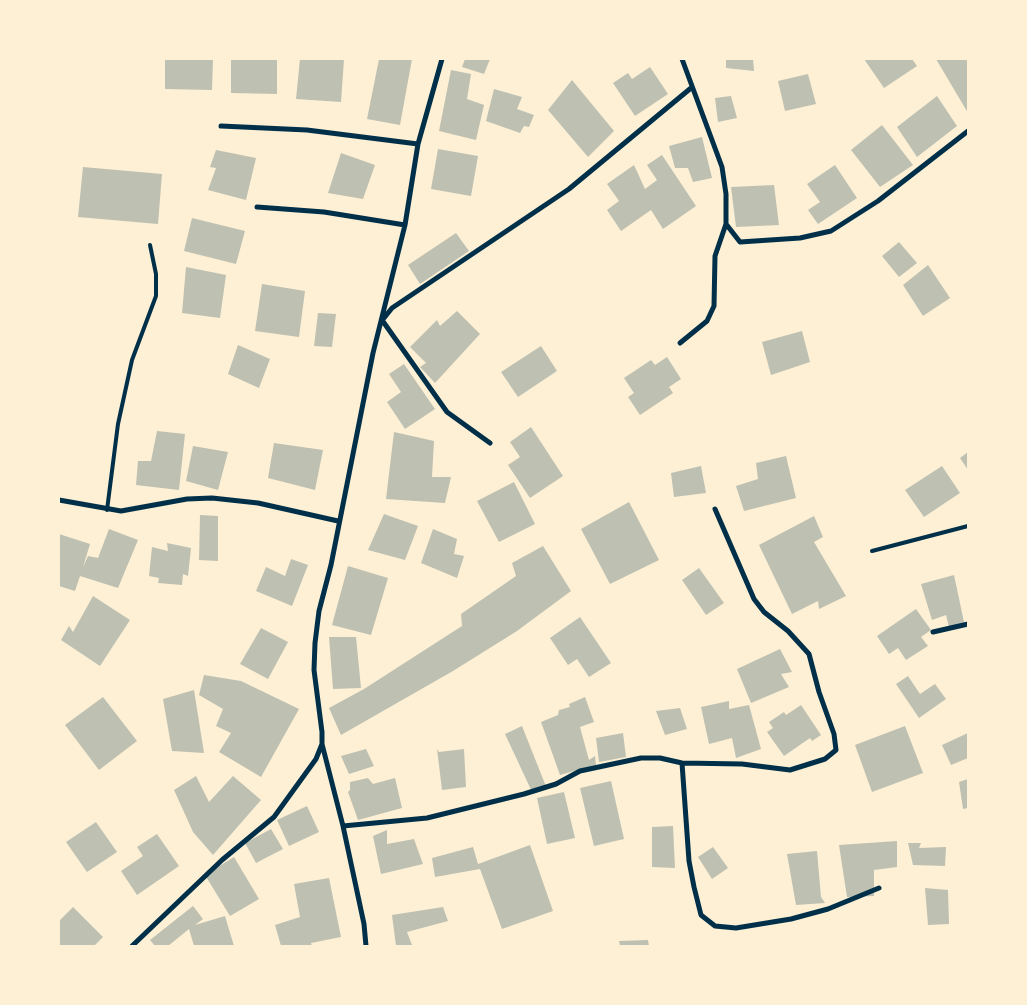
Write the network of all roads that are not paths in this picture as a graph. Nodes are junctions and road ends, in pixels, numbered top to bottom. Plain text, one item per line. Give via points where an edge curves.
1 (442, 59) edge
2 (682, 59) edge
3 (691, 88) junction
4 (222, 126) dead end
5 (968, 131) edge
6 (418, 144) junction
7 (257, 207) dead end
8 (726, 224) junction
9 (405, 225) junction
10 (150, 245) dead end
11 (382, 320) junction
12 (680, 343) dead end
13 (490, 443) dead end
14 (59, 500) edge
15 (715, 509) dead end
16 (106, 510) junction
17 (338, 521) junction
18 (968, 526) edge
19 (872, 551) dead end
20 (968, 624) edge
21 (933, 632) dead end
22 (322, 744) junction
23 (682, 763) junction
24 (343, 826) junction
25 (879, 888) dead end
26 (132, 946) edge
27 (366, 946) edge

1 - 6 street
2 - 3 street
3 - 8 street via 715,142 722,167
3 - 11 street via 569,189 392,308
4 - 6 street via 307,130
5 - 8 street via 878,201 831,231 800,238 740,242
6 - 9 street
7 - 9 street via 324,212
8 - 12 street via 715,256 714,306 707,321
9 - 11 street
10 - 16 lane via 156,274 156,296 132,360 118,424
11 - 13 street via 447,412
11 - 17 street
14 - 16 street
15 - 23 street via 754,599 809,654 836,750 825,759 790,770 742,764
16 - 17 street via 120,511 187,499 212,498 258,503
17 - 22 street via 315,643 314,670
18 - 19 lane
20 - 21 street
22 - 24 street
22 - 26 street via 316,758 274,817 222,860
23 - 24 street via 660,758 610,763 580,771 556,784 524,794 427,818
23 - 25 street via 689,862 694,887 701,915 715,926 736,928 791,919 828,909
24 - 27 street

